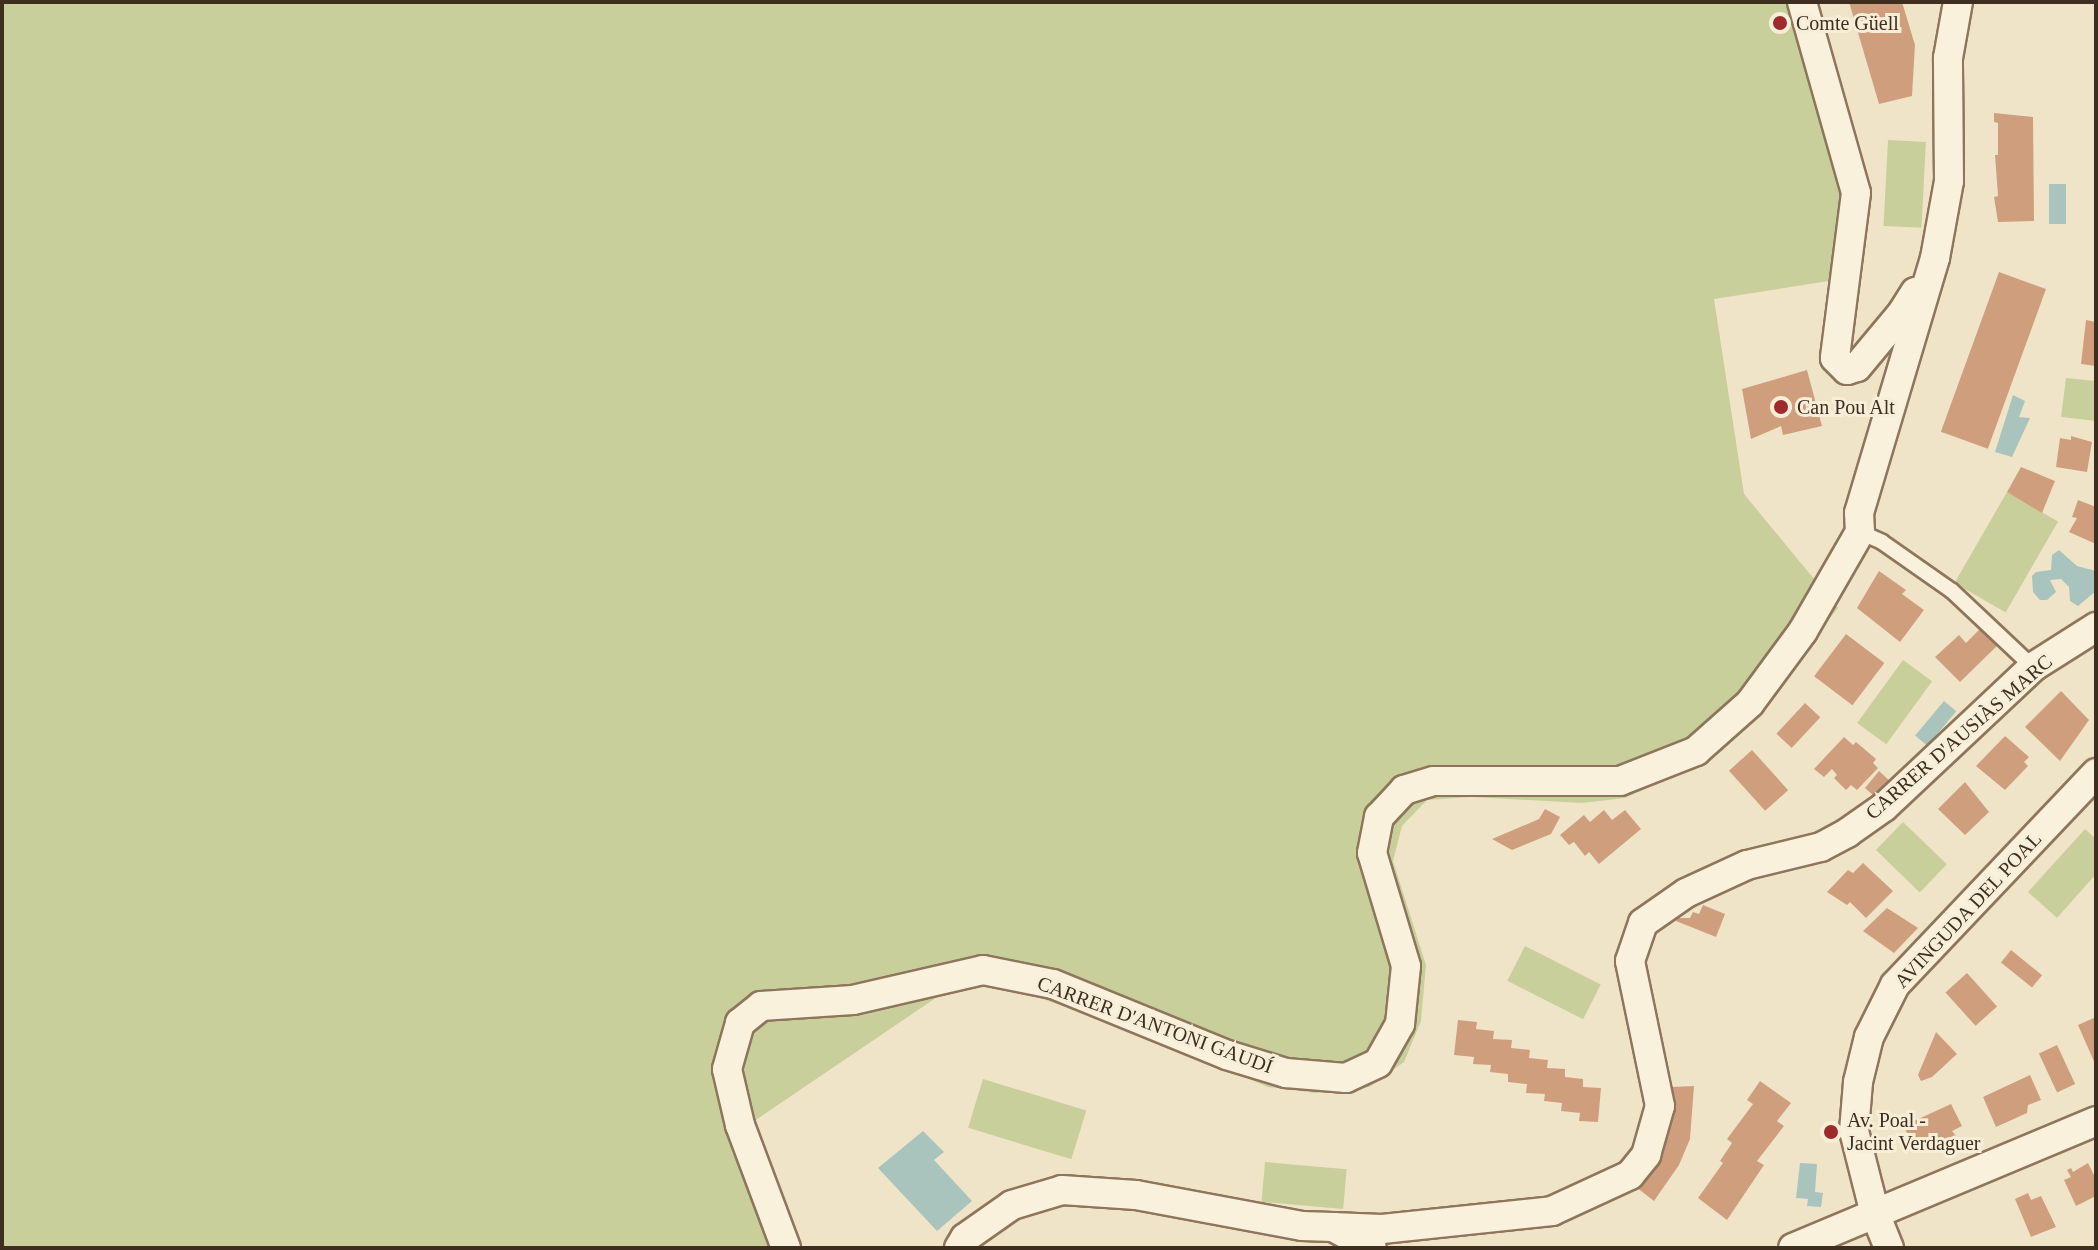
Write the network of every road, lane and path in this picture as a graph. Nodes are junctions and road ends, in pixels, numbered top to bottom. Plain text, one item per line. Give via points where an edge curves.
1 (1802, 2) edge
2 (1958, 2) edge
3 (1935, 258) junction
4 (1860, 532) junction
5 (2096, 627) edge
6 (2033, 667) junction
7 (2096, 773) edge
8 (2096, 1121) edge
9 (1875, 1214) junction
10 (1333, 1227) junction
11 (786, 1248) edge
12 (959, 1248) edge
13 (1372, 1248) edge
14 (1793, 1248) edge
15 (1889, 1248) edge

1 - 3 street via 1856,193 1835,358 1847,370 1857,367 1902,313
2 - 3 street via 1948,58 1949,181
3 - 4 street, CARRER D'ANTONI GAUDÍ via 1859,513
4 - 6 lane via 1952,591
4 - 11 street, CARRER D'ANTONI GAUDÍ via 1803,631 1759,691 1696,751 1620,781 1434,781 1404,790 1387,808 1379,817 1372,853 1406,966 1400,1024 1378,1063 1346,1078 1286,1073 1227,1055 1053,984 983,970 853,1000 761,1006 740,1023 727,1069 740,1125
5 - 6 street, CARRER D'AUSIÀS MARC
6 - 10 street, CARRER D'AUSIÀS MARC via 1884,807 1847,833 1821,847 1747,865 1686,893 1643,923 1630,961 1660,1106 1646,1155 1630,1175 1552,1211 1382,1229
7 - 9 street, AVINGUDA DEL POAL via 1895,985 1875,1024 1858,1082 1854,1131
8 - 9 street
9 - 14 street
9 - 15 street, AVINGUDA DEL POAL
10 - 12 street, CARRER D'AUSIÀS MARC via 1136,1195 1062,1190 1012,1205
10 - 13 street

